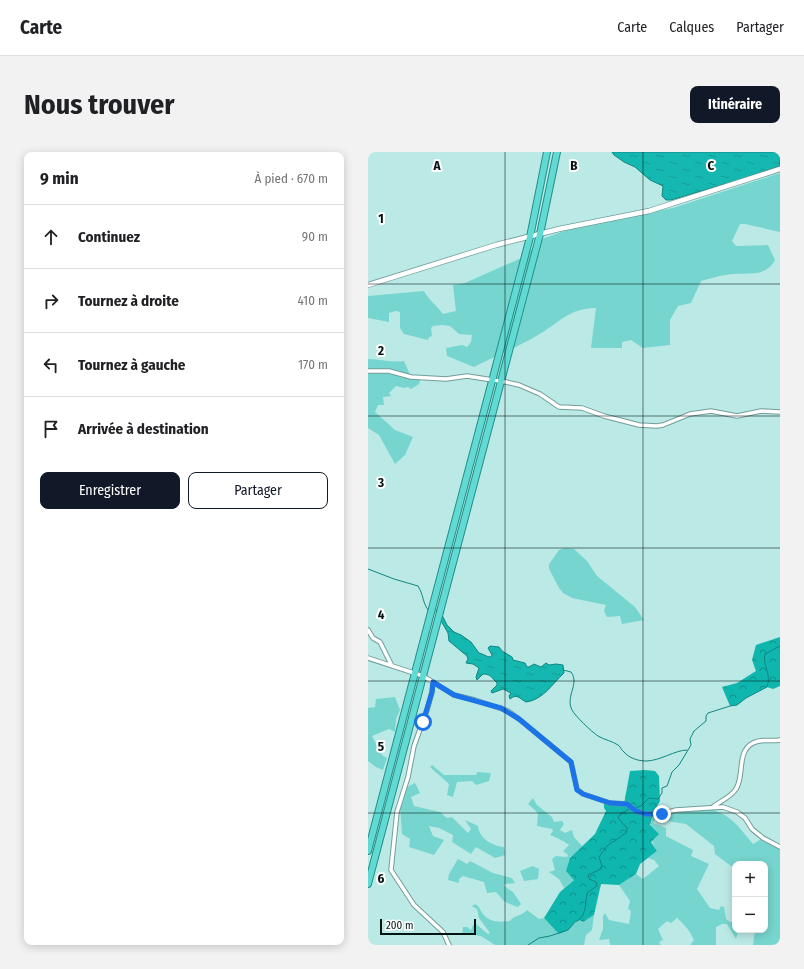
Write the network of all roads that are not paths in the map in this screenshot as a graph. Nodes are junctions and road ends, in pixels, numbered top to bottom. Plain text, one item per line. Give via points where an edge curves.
1 (547, 152) edge
2 (557, 152) edge
3 (780, 168) edge
4 (540, 234) junction
5 (530, 236) junction
6 (368, 285) edge
7 (368, 371) edge
8 (492, 380) junction
9 (500, 381) junction
10 (780, 412) edge
11 (368, 630) edge
12 (368, 658) edge
13 (391, 664) junction
14 (415, 673) junction
15 (423, 676) junction
16 (433, 682) junction
17 (780, 740) edge
18 (711, 807) junction
19 (368, 847) edge
20 (780, 847) edge
21 (368, 884) edge
22 (449, 945) edge

1 - 5 highway
2 - 4 highway
3 - 4 street via 649,211
4 - 5 street
4 - 9 highway
5 - 6 street
5 - 8 highway
7 - 8 street via 389,371 421,378 446,379 467,376
8 - 9 street
8 - 14 highway
9 - 10 street via 519,385 540,394 559,407 582,408 639,425 663,425 690,414 711,411 737,416 761,411
9 - 15 highway
11 - 13 street via 380,642
12 - 13 street
13 - 14 street
14 - 15 street
14 - 19 highway
15 - 16 street
15 - 21 highway
16 - 18 street via 454,695 501,708 519,719 571,762 577,790 583,794 610,803 627,804 645,814
16 - 22 street via 397,812 391,870 414,905 443,932
17 - 18 street via 762,740 751,744 744,754 739,784 735,790
18 - 20 street via 724,807 737,812 757,834

